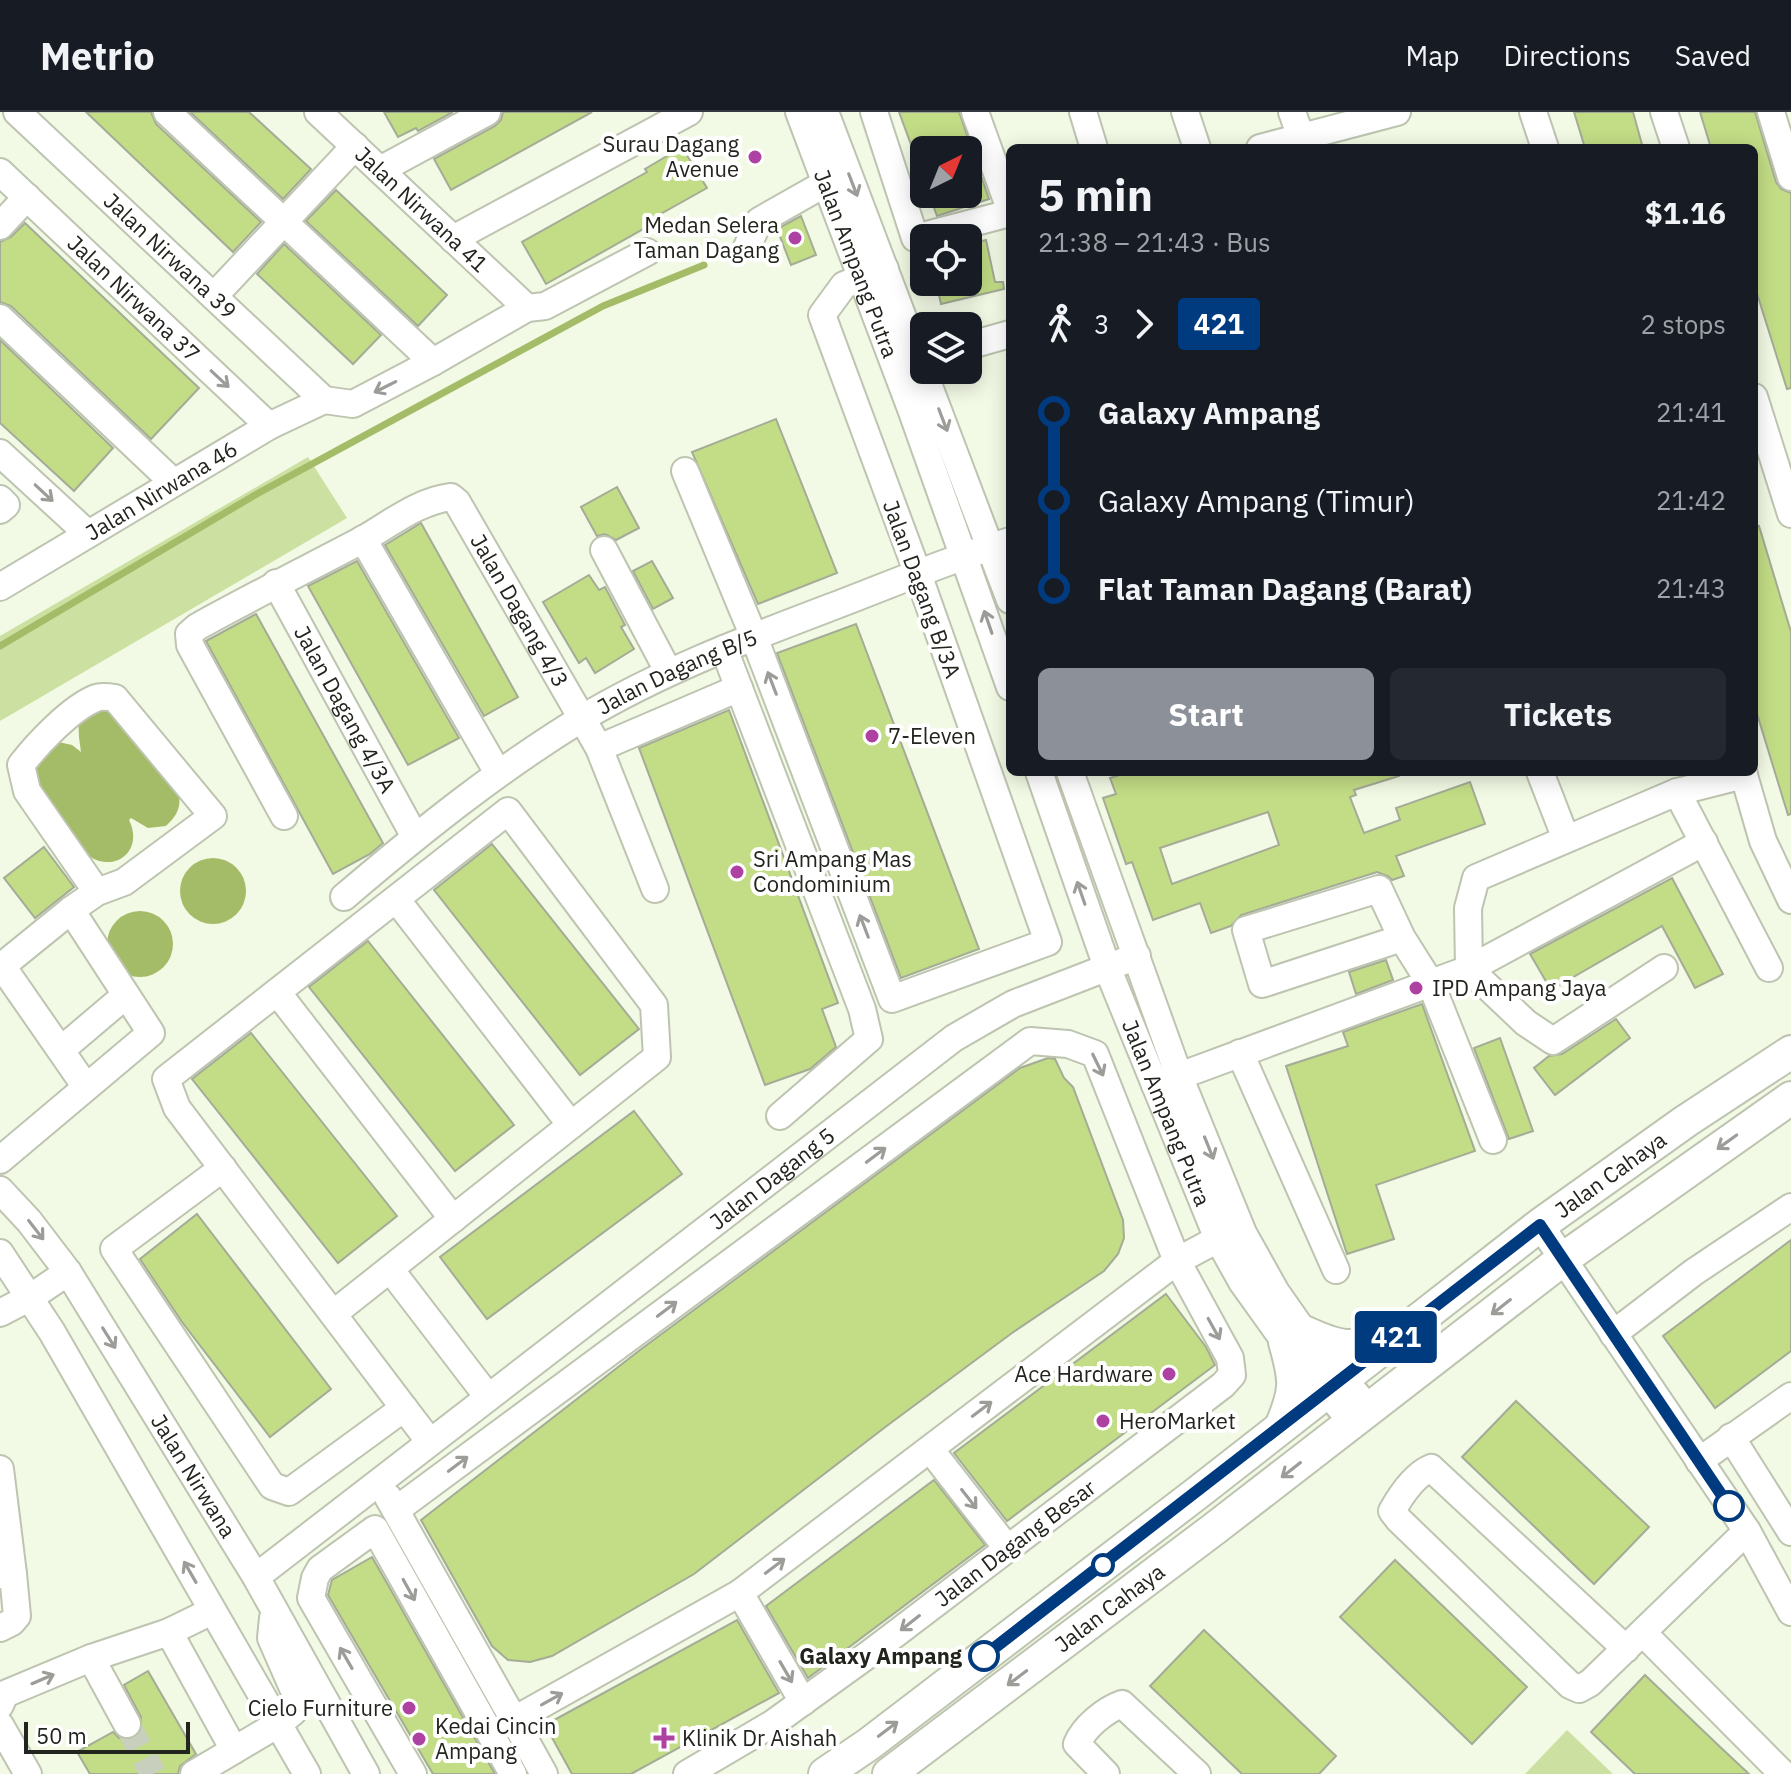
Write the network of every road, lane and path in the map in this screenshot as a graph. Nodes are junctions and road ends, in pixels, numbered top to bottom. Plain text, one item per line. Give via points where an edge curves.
1 (167, 112) edge
2 (318, 112) edge
3 (487, 112) edge
4 (689, 112) edge
5 (799, 112) edge
6 (825, 112) edge
7 (874, 112) edge
8 (975, 112) edge
9 (1083, 112) edge
10 (1185, 112) edge
11 (1292, 112) edge
12 (1397, 112) edge
13 (1533, 112) edge
14 (1664, 112) edge
15 (1771, 112) edge
16 (30, 116) edge
17 (1301, 137) junction
18 (1093, 144) edge
19 (1196, 144) edge
20 (1275, 144) edge
21 (1544, 144) edge
22 (1675, 144) edge
23 (355, 146) junction
24 (380, 170) junction
25 (0, 172) edge
26 (1791, 177) edge
27 (826, 183) junction
28 (27, 197) junction
29 (1006, 200) edge
30 (1006, 212) edge
31 (284, 221) junction
32 (0, 226) edge
33 (453, 239) junction
34 (747, 247) dead end
35 (647, 252) dead end
36 (873, 274) junction
37 (214, 296) junction
38 (527, 308) junction
39 (0, 318) edge
40 (1006, 335) edge
41 (982, 342) edge
42 (433, 362) junction
43 (324, 400) junction
44 (1758, 407) edge
45 (269, 426) junction
46 (0, 453) edge
47 (685, 471) dead end
48 (1785, 477) edge
49 (173, 482) junction
50 (0, 499) edge
51 (0, 510) edge
52 (1791, 514) edge
53 (88, 534) junction
54 (363, 539) junction
55 (1001, 544) edge
56 (604, 550) dead end
57 (965, 557) junction
58 (918, 574) junction
59 (1006, 575) edge
60 (276, 583) junction
61 (0, 587) edge
62 (754, 637) junction
63 (724, 649) junction
64 (668, 671) junction
65 (1006, 675) edge
66 (739, 688) junction
67 (582, 719) junction
68 (599, 748) junction
69 (498, 773) junction
70 (1040, 776) edge
71 (1071, 776) edge
72 (1542, 776) edge
73 (1737, 776) edge
74 (1745, 776) edge
75 (1677, 792) junction
76 (284, 816) dead end
77 (415, 837) junction
78 (1566, 839) junction
79 (1704, 842) junction
80 (655, 889) dead end
81 (97, 892) junction
82 (344, 897) dead end
83 (396, 899) junction
84 (1791, 900) edge
85 (71, 910) junction
86 (1402, 938) junction
87 (1137, 956) junction
88 (1107, 967) junction
89 (1664, 968) dead end
90 (1769, 968) dead end
91 (1469, 969) junction
92 (1431, 984) junction
93 (277, 992) junction
94 (126, 995) junction
95 (1013, 1004) junction
96 (1030, 1041) junction
97 (61, 1050) junction
98 (1791, 1052) edge
99 (1240, 1053) junction
100 (1167, 1080) junction
101 (86, 1087) junction
102 (1791, 1098) edge
103 (780, 1116) dead end
104 (571, 1125) junction
105 (1493, 1140) dead end
106 (0, 1160) edge
107 (223, 1168) junction
108 (0, 1190) edge
109 (1791, 1207) edge
110 (453, 1219) junction
111 (1540, 1225) junction
112 (1218, 1239) junction
113 (0, 1253) edge
114 (1563, 1259) junction
115 (1177, 1261) junction
116 (390, 1269) junction
117 (1336, 1270) dead end
118 (68, 1272) junction
119 (31, 1297) junction
120 (0, 1313) edge
121 (333, 1314) junction
122 (1613, 1334) junction
123 (1398, 1335) junction
124 (1295, 1337) junction
125 (1335, 1385) junction
126 (1791, 1396) edge
127 (488, 1397) junction
128 (404, 1408) junction
129 (1360, 1415) junction
130 (1281, 1427) junction
131 (1731, 1437) junction
132 (430, 1442) junction
133 (930, 1449) junction
134 (1699, 1461) junction
135 (0, 1469) edge
136 (379, 1481) junction
137 (351, 1505) junction
138 (396, 1510) junction
139 (1747, 1531) junction
140 (1791, 1532) edge
141 (367, 1534) junction
142 (1007, 1548) junction
143 (381, 1558) dead end
144 (6, 1574) edge
145 (256, 1577) junction
146 (740, 1593) junction
147 (273, 1607) junction
148 (212, 1611) junction
149 (1791, 1612) edge
150 (0, 1628) edge
151 (169, 1632) junction
152 (1634, 1641) junction
153 (91, 1658) junction
154 (803, 1702) junction
155 (0, 1705) edge
156 (514, 1720) junction
157 (127, 1724) tunnel mouth
158 (278, 1724) junction
159 (0, 1725) edge
160 (234, 1750) junction
161 (907, 1769) edge
162 (28, 1774) edge
163 (194, 1774) edge
164 (307, 1774) edge
165 (366, 1774) edge
166 (413, 1774) edge
167 (513, 1774) edge
168 (544, 1774) edge
169 (687, 1774) edge
170 (825, 1774) edge
171 (1106, 1774) edge
172 (1197, 1774) edge
173 (1783, 1774) edge

1 - 31 street
2 - 23 street, Jalan Nirwana 41
3 - 24 street
4 - 33 street
5 - 27 street, Jalan Ampang Putra
6 -> 36 street, Jalan Ampang Putra
7 - 30 street via 915,238
8 - 29 street
9 - 18 street
10 - 19 street
11 - 17 street
12 - 17 street
13 - 21 street
14 - 22 street
15 - 26 street
16 - 37 street, Jalan Nirwana 39
17 - 20 street
23 - 24 street, Jalan Nirwana 41
23 - 31 street
24 - 33 street, Jalan Nirwana 41
25 - 28 street, Jalan Nirwana 37
27 - 34 street via 759,221
27 - 36 street, Jalan Ampang Putra
28 - 32 street
28 -> 45 street, Jalan Nirwana 37
31 - 37 street
31 - 42 street
33 - 38 street, Jalan Nirwana 41
35 - 38 street via 545,306
36 -> 55 street, Jalan Ampang Putra
36 - 57 street, Jalan Ampang Putra
36 - 58 street, Jalan Dagang B/3A via 844,285 822,315
37 - 43 street, Jalan Nirwana 39
38 - 42 street
39 - 49 street
40 - 41 street
42 -> 43 street via 353,404
43 - 45 street, Jalan Nirwana 46
44 - 48 street
45 - 49 street, Jalan Nirwana 46
46 -> 53 street
47 - 62 street
48 - 52 street
49 - 53 street, Jalan Nirwana 46
50 - 51 street via 6,505
53 - 61 street, Jalan Nirwana 46
54 - 60 street
54 - 67 street, Jalan Dagang 4/3 via 425,503 451,497
54 - 69 street
55 - 57 street, Jalan Dagang B/5
55 - 59 street, Jalan Ampang Putra
56 - 64 street
57 - 58 street, Jalan Dagang B/5
65 -> 57 street, Jalan Ampang Putra
58 - 62 street, Jalan Dagang B/5
58 -> 62 street, Jalan Dagang B/3A via 1048,942 892,999
60 - 76 street via 189,634 190,645
60 - 77 street, Jalan Dagang 4/3A
62 - 63 street, Jalan Dagang B/5
63 - 64 street, Jalan Dagang B/5
63 - 66 street
64 - 67 street, Jalan Dagang B/5
66 - 68 street
66 - 103 street via 869,1039
67 - 68 street, Jalan Dagang 4/3
67 - 69 street, Jalan Dagang B/5
68 - 80 street, Jalan Dagang 4/3
69 - 77 street, Jalan Dagang B/5
88 -> 70 street, Jalan Ampang Putra
71 - 87 street, Jalan Ampang Putra
72 - 78 street
73 - 75 street
74 - 84 street via 1763,841
75 - 78 street
75 - 79 street
77 - 82 street, Jalan Dagang B/5
78 - 91 street via 1476,878 1468,908
79 - 90 street
79 - 91 street
81 - 81 street via 27,791 21,765 65,719 98,697 115,698 213,816 124,882
81 - 85 street
83 - 93 street
83 - 104 street
83 - 104 street via 508,811 654,1005 657,1057
85 - 94 street
85 - 97 street via 2,966
86 - 86 street via 1262,984 1246,930 1379,889
86 - 92 street
87 - 88 street, Jalan Dagang 5
87 - 100 street, Jalan Ampang Putra
88 - 95 street, Jalan Dagang 5
88 - 100 street, Jalan Ampang Putra
89 - 91 street via 1553,1041
91 - 92 street
92 - 99 street
92 - 105 street
93 - 107 street via 166,1079 177,1108
93 - 110 street
94 - 97 street
94 - 101 street via 151,1033
95 - 96 street
95 - 127 street, Jalan Dagang 5 via 954,1038
96 -> 115 street via 1068,1044 1095,1054
138 -> 96 street
97 - 101 street
98 - 111 main road, Jalan Cahaya
99 - 100 street
99 - 117 street
100 - 112 street, Jalan Ampang Putra
100 -> 124 street, Jalan Ampang Putra
101 - 106 street
102 -> 114 main road, Jalan Cahaya
104 - 110 street
107 - 121 street
107 - 128 street via 114,1249 272,1486 289,1492
108 -> 118 street, Jalan Nirwana
109 - 122 street
110 - 116 street
111 - 114 street
111 - 123 main road, Jalan Cahaya
112 - 115 street
112 - 124 street, Jalan Ampang Putra via 1242,1282
113 - 119 street
114 - 122 street
114 -> 129 main road, Jalan Cahaya
133 -> 115 street
115 -> 142 street, Jalan Dagang Besar via 1230,1358 1232,1375
116 - 121 street
116 - 127 street
118 - 119 street
118 -> 145 street, Jalan Nirwana
119 - 120 street
148 -> 119 street
121 - 128 street
122 - 134 street
123 - 124 main road via 1360,1347
123 - 125 main road, Jalan Cahaya
124 - 125 street, Jalan Ampang Putra
124 - 130 main road via 1293,1400
125 - 129 street, Jalan Ampang Putra
125 - 130 main road, Jalan Cahaya
126 - 131 street
127 - 132 street, Jalan Dagang 5
128 - 132 street
129 -> 161 main road, Jalan Cahaya
170 -> 130 main road, Jalan Cahaya
131 - 134 street
131 - 140 street
132 - 136 street, Jalan Dagang 5
133 -> 142 street
146 -> 133 street
134 - 139 street
135 - 144 street
136 - 137 street, Jalan Dagang 5
136 - 138 street
137 - 141 street
137 - 145 street, Jalan Dagang 5
138 - 156 street
139 - 149 street
139 - 152 street
141 - 143 street
166 -> 141 street via 311,1598 320,1569
141 -> 167 street via 375,1529
142 -> 154 street, Jalan Dagang Besar
144 - 150 street via 17,1616
145 - 147 street, Jalan Nirwana
146 -> 154 street
156 -> 146 street
147 - 158 street via 271,1638 296,1695 293,1712
147 - 165 street, Jalan Nirwana
148 - 151 street
148 - 158 street
151 - 153 street
151 - 160 street
152 - 152 street via 1431,1468 1421,1472 1392,1511 1570,1685 1579,1689 1590,1683
152 - 173 street
155 -> 153 street via 5,1694
153 - 157 street
154 - 169 street, Jalan Dagang Besar
156 - 168 street
158 - 160 street
158 - 164 street
159 - 162 street
160 - 163 street
171 - 172 street via 1077,1744 1111,1708 1122,1704

